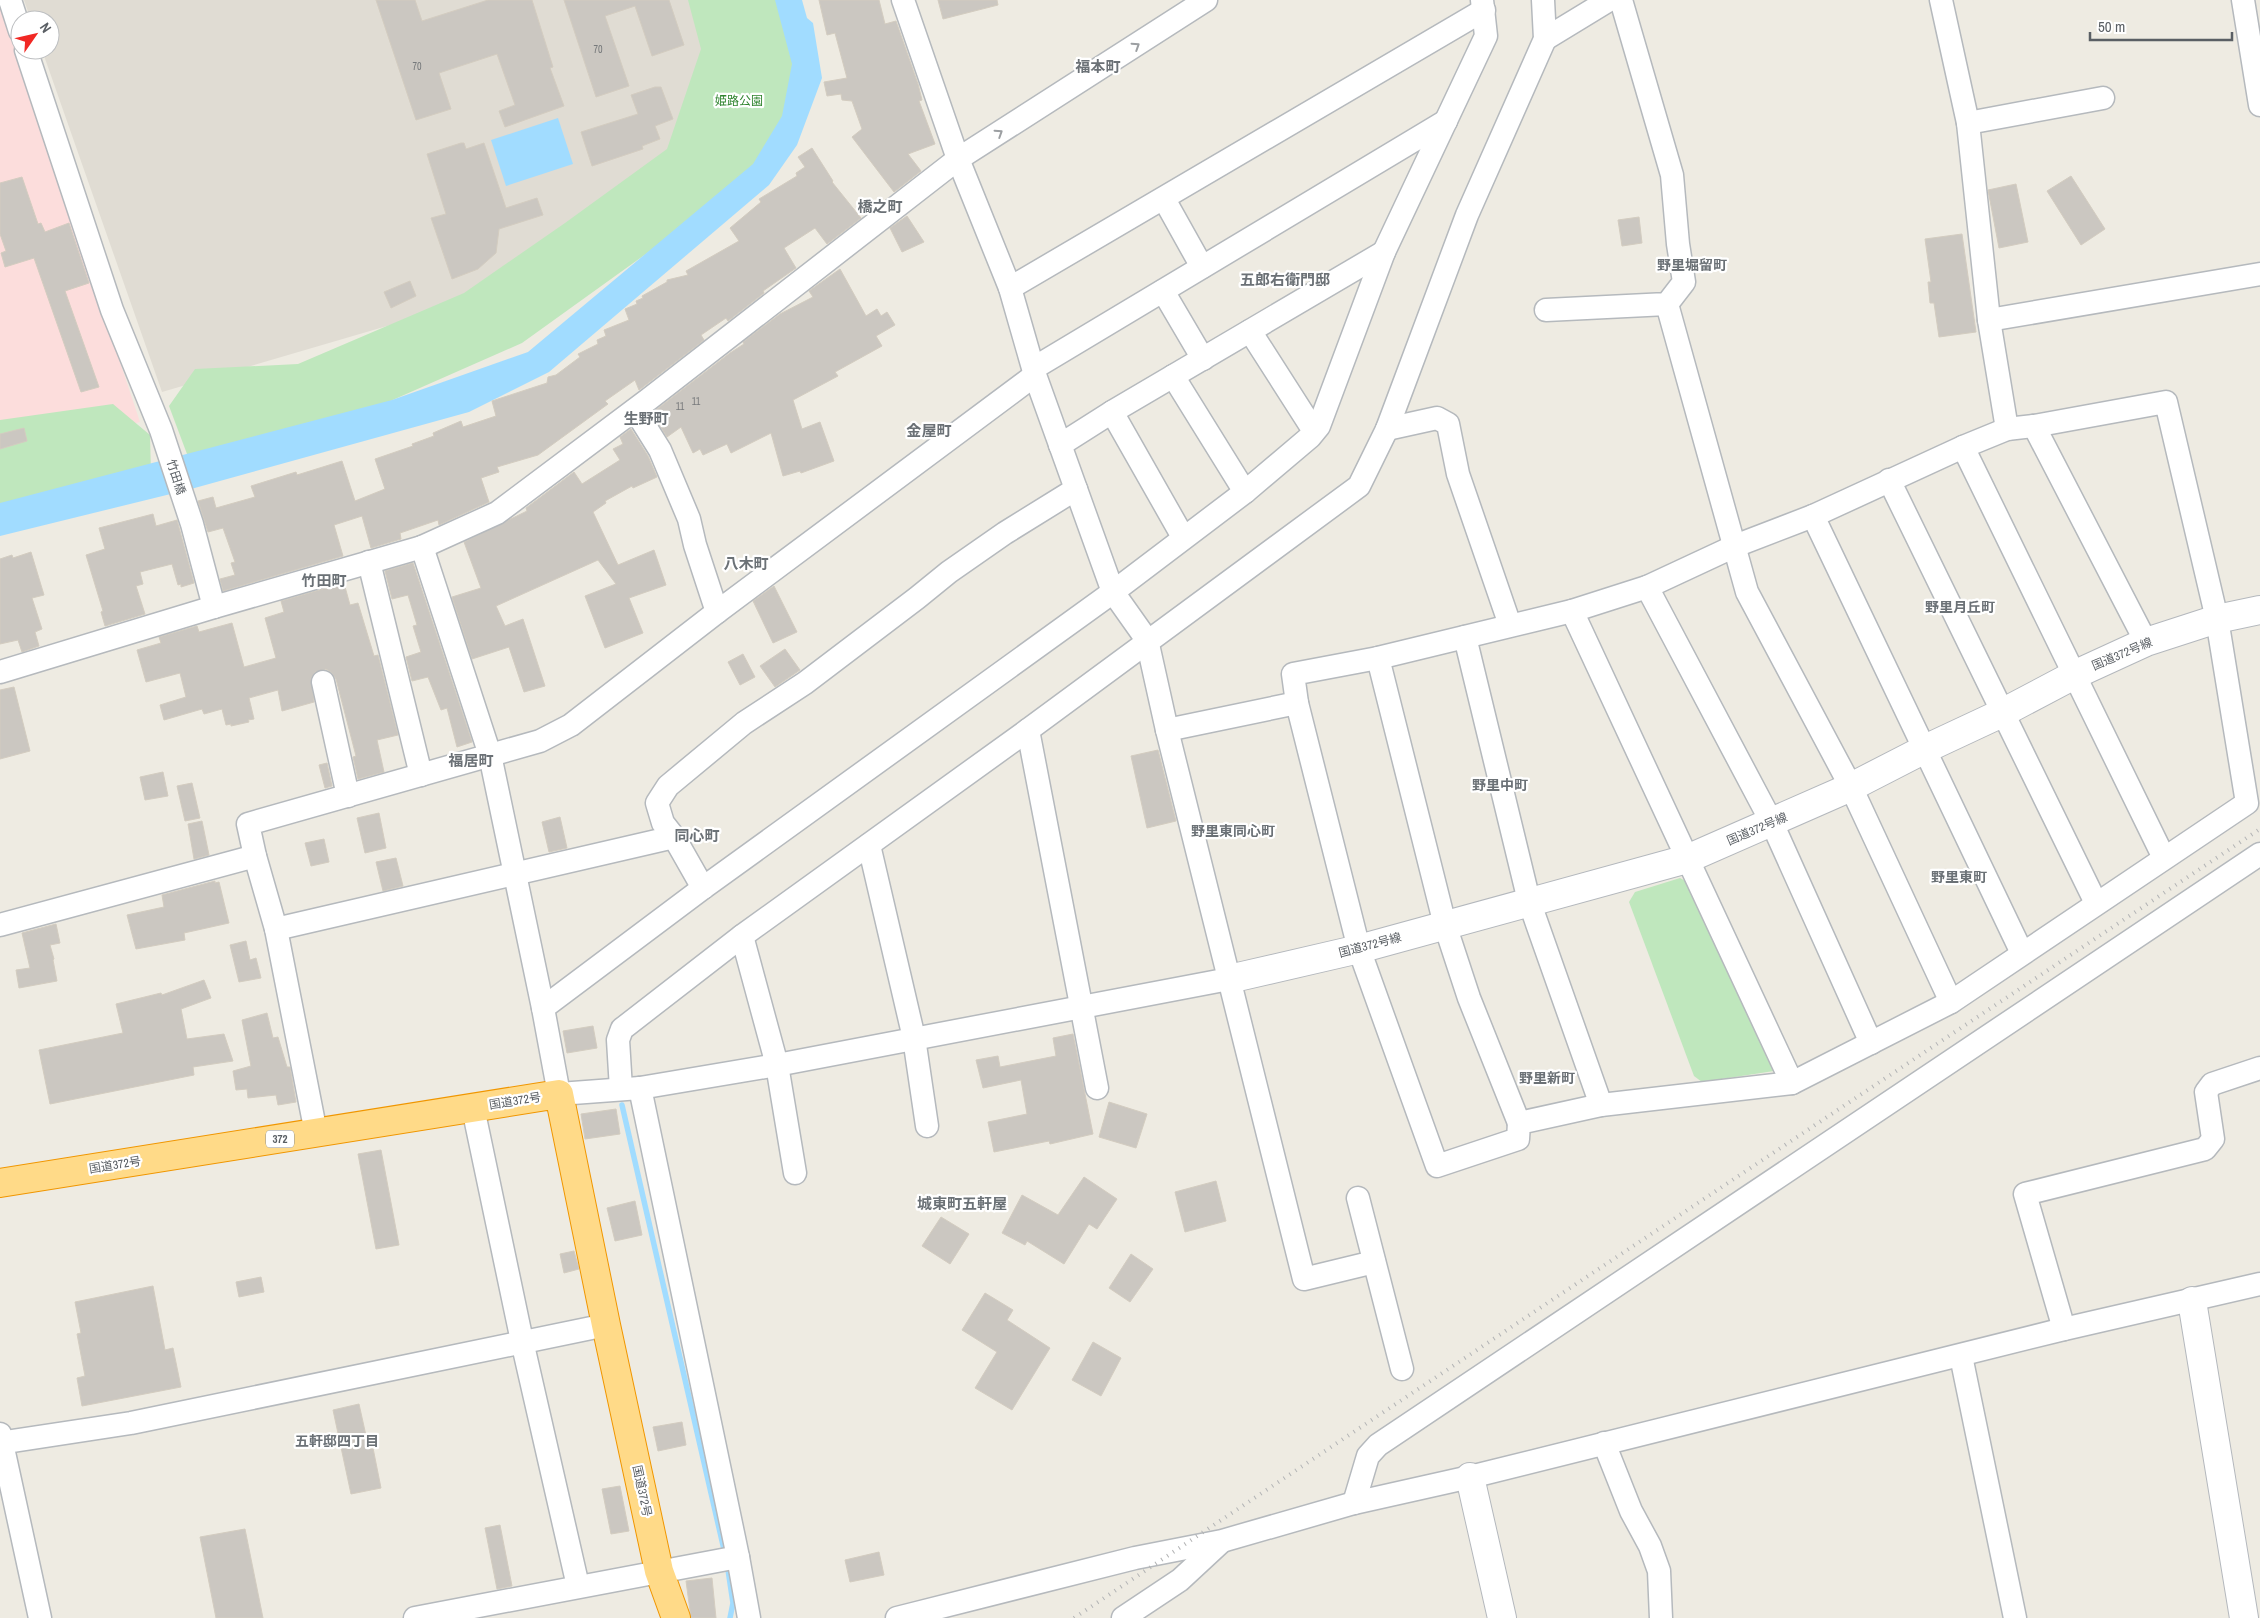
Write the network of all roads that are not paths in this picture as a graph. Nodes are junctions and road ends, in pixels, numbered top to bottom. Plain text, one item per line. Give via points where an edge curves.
1 (903, 0) edge
2 (1206, 0) edge
3 (1543, 0) edge
4 (1610, 0) edge
5 (1621, 0) edge
6 (1941, 0) edge
7 (2243, 0) edge
8 (1483, 5) edge
9 (1545, 39) junction
10 (29, 60) edge
11 (2103, 98) dead end
12 (2260, 105) edge
13 (1446, 121) junction
14 (1968, 122) junction
15 (958, 159) junction
16 (1164, 198) junction
17 (1384, 252) junction
18 (1202, 267) junction
19 (2260, 274) edge
20 (1010, 288) junction
21 (1163, 290) junction
22 (1667, 304) junction
23 (1546, 310) dead end
24 (1989, 320) junction
25 (1250, 331) junction
26 (1203, 359) junction
27 (1034, 371) junction
28 (1173, 376) junction
29 (635, 410) junction
30 (1112, 412) junction
31 (2034, 426) junction
32 (1387, 429) junction
33 (2007, 429) junction
34 (1314, 431) junction
35 (1060, 445) junction
36 (1963, 447) junction
37 (1889, 480) junction
38 (1076, 489) junction
39 (1245, 492) junction
40 (1813, 516) junction
41 (1183, 537) junction
42 (1735, 546) junction
43 (422, 547) junction
44 (369, 562) junction
45 (1647, 587) junction
46 (1113, 592) junction
47 (214, 607) junction
48 (2260, 610) edge
49 (1572, 611) junction
50 (716, 612) junction
51 (2216, 619) junction
52 (1510, 625) junction
53 (1465, 637) junction
54 (1147, 640) junction
55 (2146, 642) junction
56 (1378, 658) junction
57 (0, 672) edge
58 (2074, 675) junction
59 (323, 682) dead end
60 (1297, 703) junction
61 (2002, 713) junction
62 (1028, 730) junction
63 (1167, 730) junction
64 (1925, 748) junction
65 (490, 755) junction
66 (421, 774) junction
67 (1851, 787) junction
68 (348, 796) junction
69 (1772, 823) junction
70 (674, 837) junction
71 (869, 845) junction
72 (2260, 854) edge
73 (255, 856) junction
74 (2164, 858) junction
75 (1687, 859) junction
76 (514, 875) junction
77 (703, 888) junction
78 (1529, 901) junction
79 (2096, 902) junction
80 (0, 925) edge
81 (1445, 925) junction
82 (276, 929) junction
83 (742, 936) junction
84 (1359, 949) junction
85 (2022, 953) junction
86 (1229, 978) junction
87 (1951, 1002) junction
88 (1081, 1006) junction
89 (543, 1008) junction
90 (914, 1038) junction
91 (1871, 1043) junction
92 (777, 1064) junction
93 (2260, 1068) edge
94 (1792, 1083) junction
95 (630, 1088) junction
96 (1097, 1088) dead end
97 (559, 1094) junction
98 (1601, 1105) junction
99 (473, 1108) junction
100 (1519, 1123) junction
101 (927, 1126) dead end
102 (316, 1133) junction
103 (795, 1173) dead end
104 (0, 1183) edge
105 (1358, 1198) dead end
106 (1374, 1262) junction
107 (2260, 1284) edge
108 (2192, 1301) junction
109 (606, 1325) junction
110 (2064, 1329) junction
111 (522, 1340) junction
112 (1961, 1356) junction
113 (1402, 1369) dead end
114 (1, 1440) edge
115 (1604, 1443) junction
116 (1470, 1477) junction
117 (1354, 1504) junction
118 (1222, 1541) junction
119 (738, 1557) junction
120 (659, 1571) junction
121 (578, 1586) junction
122 (676, 1617) edge
123 (40, 1618) edge
124 (414, 1618) edge
125 (749, 1618) edge
126 (897, 1618) edge
127 (1123, 1618) edge
128 (1502, 1618) edge
129 (1661, 1618) edge
130 (2015, 1618) edge
131 (2244, 1618) edge

1 - 15 street
15 -> 2 street
3 - 9 street
4 - 9 street
5 - 22 street via 1672,175 1684,282
6 - 14 street
7 - 12 street
8 - 13 street via 1486,36
8 - 16 street
9 - 32 street via 1467,215
10 - 47 street, 竹田橋 via 112,310 161,430 192,524
11 - 14 street
13 - 17 street
13 - 18 street
14 - 24 street
15 - 20 street
15 - 29 street
16 - 18 street
16 - 20 street
17 - 25 street
17 - 34 street via 1319,426
18 - 21 street
19 - 24 street
20 - 27 street
21 - 26 street
21 - 27 street
22 - 23 street
22 - 42 street
24 - 33 street
25 - 26 street
25 - 34 street
26 - 28 street
27 - 35 street
27 - 50 street
28 - 30 street
28 - 39 street
29 - 43 street via 497,513
29 - 50 street via 660,450 689,520
30 - 35 street
30 - 41 street
31 - 33 street
31 - 51 street via 2166,402
31 - 55 street
32 - 52 street via 1437,418 1448,424 1458,474
32 - 54 street via 1359,486
33 - 36 street
34 - 39 street
35 - 38 street
36 - 37 street
36 - 58 street
37 - 40 street
37 - 61 street
38 - 46 street
38 - 70 street via 949,572 812,677 744,723 668,786 657,803 663,824
39 - 41 street
40 - 42 street
40 - 64 street
41 - 46 street
42 - 45 street
42 - 67 street via 1747,592
43 - 44 street
43 - 65 street
44 - 47 street
44 - 66 street
45 - 49 street
45 - 69 street
46 - 54 street
46 - 77 street
47 - 57 street
48 - 51 street, 国道372号線
49 - 52 street
49 - 75 street
50 - 65 street via 571,725 540,740
51 - 55 street, 国道372号線
51 - 74 street via 2247,803
52 - 53 street
53 - 56 street
53 - 78 street
54 - 62 street
54 - 63 street
55 - 58 street, 国道372号線
56 - 60 street via 1293,674
56 - 81 street
58 - 61 street, 国道372号線
58 - 74 street
59 - 68 street
60 - 63 street
60 - 84 street
61 - 64 street, 国道372号線
61 - 79 street
62 - 71 street
62 - 88 street
63 - 86 street
64 - 67 street, 国道372号線
64 - 85 street
65 - 66 street
65 - 76 street
66 - 68 street
67 - 69 street, 国道372号線
67 - 87 street
68 - 73 street via 248,824
69 - 75 street, 国道372号線
69 - 91 street
70 - 76 street
70 - 77 street
71 - 83 street
71 - 90 street
72 - 117 street via 1378,1445 1368,1456
73 - 80 street
73 - 82 street
74 - 79 street
75 - 78 street, 国道372号線
75 - 94 street
76 - 82 street
76 - 89 street
77 - 89 street
78 - 81 street, 国道372号線
78 - 98 street
79 - 85 street
81 - 84 street, 国道372号線
81 - 100 street via 1469,998
82 - 102 street
83 - 92 street
83 - 95 street via 622,1029 618,1040
84 - 86 street, 国道372号線
84 - 100 street via 1437,1166 1518,1139
85 - 87 street
86 - 88 street
86 - 106 street via 1304,1279
87 - 91 street
88 - 90 street
88 - 96 street
89 - 97 street
90 - 92 street
90 - 101 street
91 - 94 street
92 - 95 street
92 - 103 street
93 - 110 street via 2212,1084 2206,1092 2213,1138 2205,1149 2025,1194
94 - 98 street
95 - 97 street
95 - 119 street
97 - 99 highway, 国道372号 / 372
97 - 109 highway, 国道372号
98 - 100 street
99 - 102 highway, 国道372号 / 372
99 - 111 street
102 - 104 highway, 国道372号 / 372
105 - 106 street
106 - 113 street
107 - 108 street
108 - 110 street
108 - 131 street
109 - 111 street
109 - 120 highway, 国道372号
110 - 112 street
111 - 114 street via 131,1423
111 - 121 street
112 - 115 street
112 - 130 street
114 - 123 street
115 - 116 street
115 - 129 street via 1659,1571
116 - 117 street
116 - 128 street
117 - 118 street
118 - 126 street via 1135,1558
118 - 127 street via 1180,1580
119 - 120 street
119 - 125 street
120 - 121 street
120 - 122 highway, 国道372号
121 - 124 street

